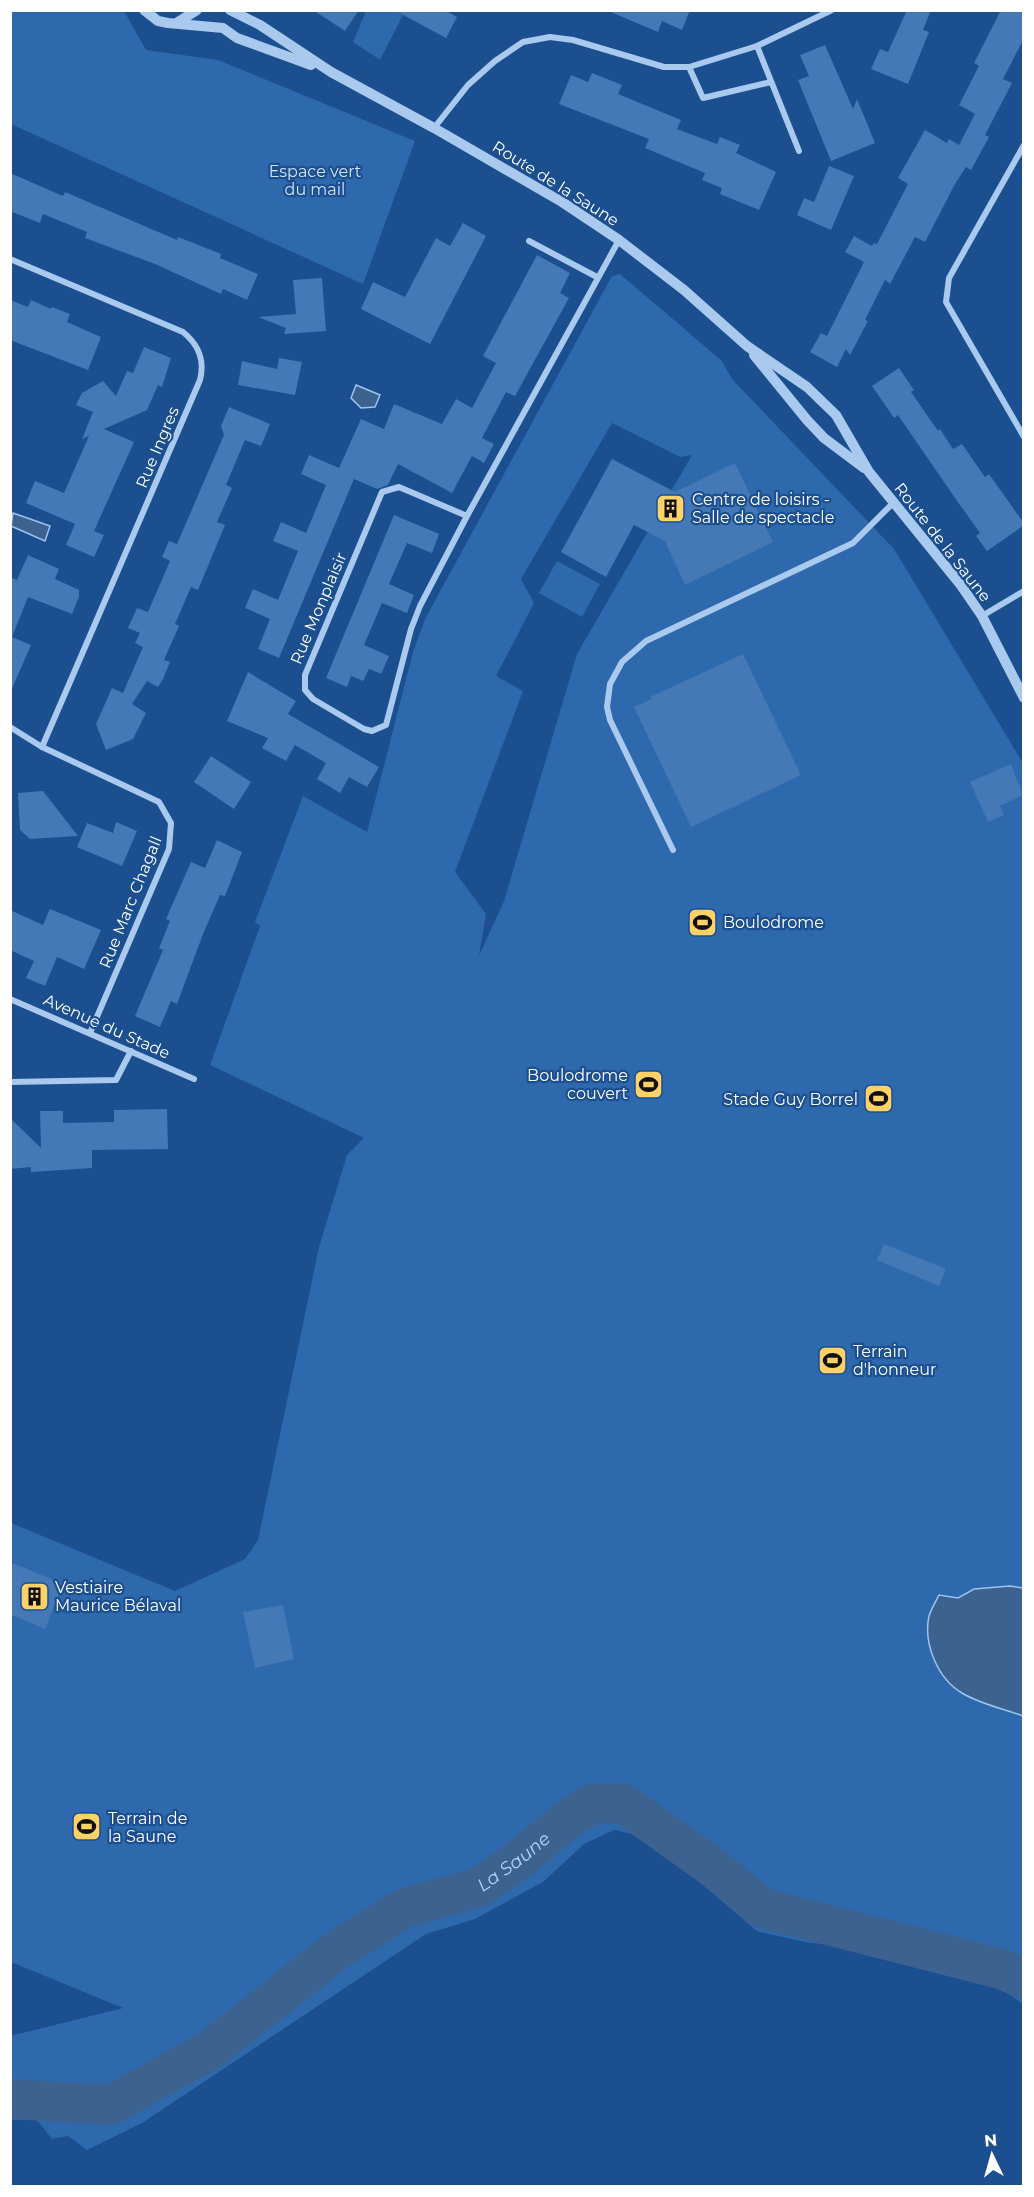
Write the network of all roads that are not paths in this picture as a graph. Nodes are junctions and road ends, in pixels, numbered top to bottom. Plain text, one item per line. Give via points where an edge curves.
1 (144, 10) edge
2 (197, 10) edge
3 (230, 10) edge
4 (832, 10) edge
5 (177, 22) junction
6 (757, 46) junction
7 (689, 67) junction
8 (331, 72) junction
9 (771, 82) junction
10 (434, 128) junction
11 (1023, 146) edge
12 (798, 151) dead end
13 (619, 240) junction
14 (529, 242) dead end
15 (10, 259) edge
16 (597, 277) junction
17 (747, 346) junction
18 (1023, 437) edge
19 (869, 472) junction
20 (894, 502) junction
21 (467, 516) junction
22 (1023, 591) edge
23 (982, 616) junction
24 (1023, 698) edge
25 (10, 727) edge
26 (42, 747) junction
27 (673, 850) dead end
28 (10, 999) edge
29 (90, 1033) junction
30 (131, 1051) junction
31 (194, 1079) dead end
32 (10, 1082) edge

1 - 5 street, Route de la Saune via 158,21
2 - 5 street
3 - 8 street, Route de la Saune
4 - 6 street
5 - 8 street, Route de la Saune via 223,28 237,38
6 - 7 street
6 - 9 street
7 - 9 street via 703,98
7 - 10 street via 664,67 573,40 550,37 523,42 468,85
8 - 10 street, Route de la Saune
9 - 12 street
10 - 13 street, Route de la Saune
11 - 18 street via 949,278 946,302
13 - 16 street, Rue Monplaisir
13 - 17 street, Route de la Saune
14 - 16 street
15 - 26 street, Rue Ingres via 183,332 197,347 202,363 200,380
16 - 21 street, Rue Monplaisir
17 - 19 street, Route de la Saune via 824,438
17 - 19 street, Route de la Saune via 807,387 831,409
19 - 20 street, Route de la Saune
20 - 23 street, Route de la Saune
20 - 27 street via 853,543 646,641 622,662 608,695 610,720
21 - 21 street, Rue Monplaisir via 399,487 382,492 305,675 305,690 313,699 364,729 372,731 386,725 411,629
22 - 23 street
23 - 24 street, Route de la Saune
25 - 26 street, Rue Marc Chagall
26 - 29 street, Rue Marc Chagall via 159,802 171,823 169,849
28 - 29 street, Avenue du Stade
29 - 30 street, Avenue du Stade
30 - 31 street, Avenue du Stade
30 - 32 street via 116,1080

